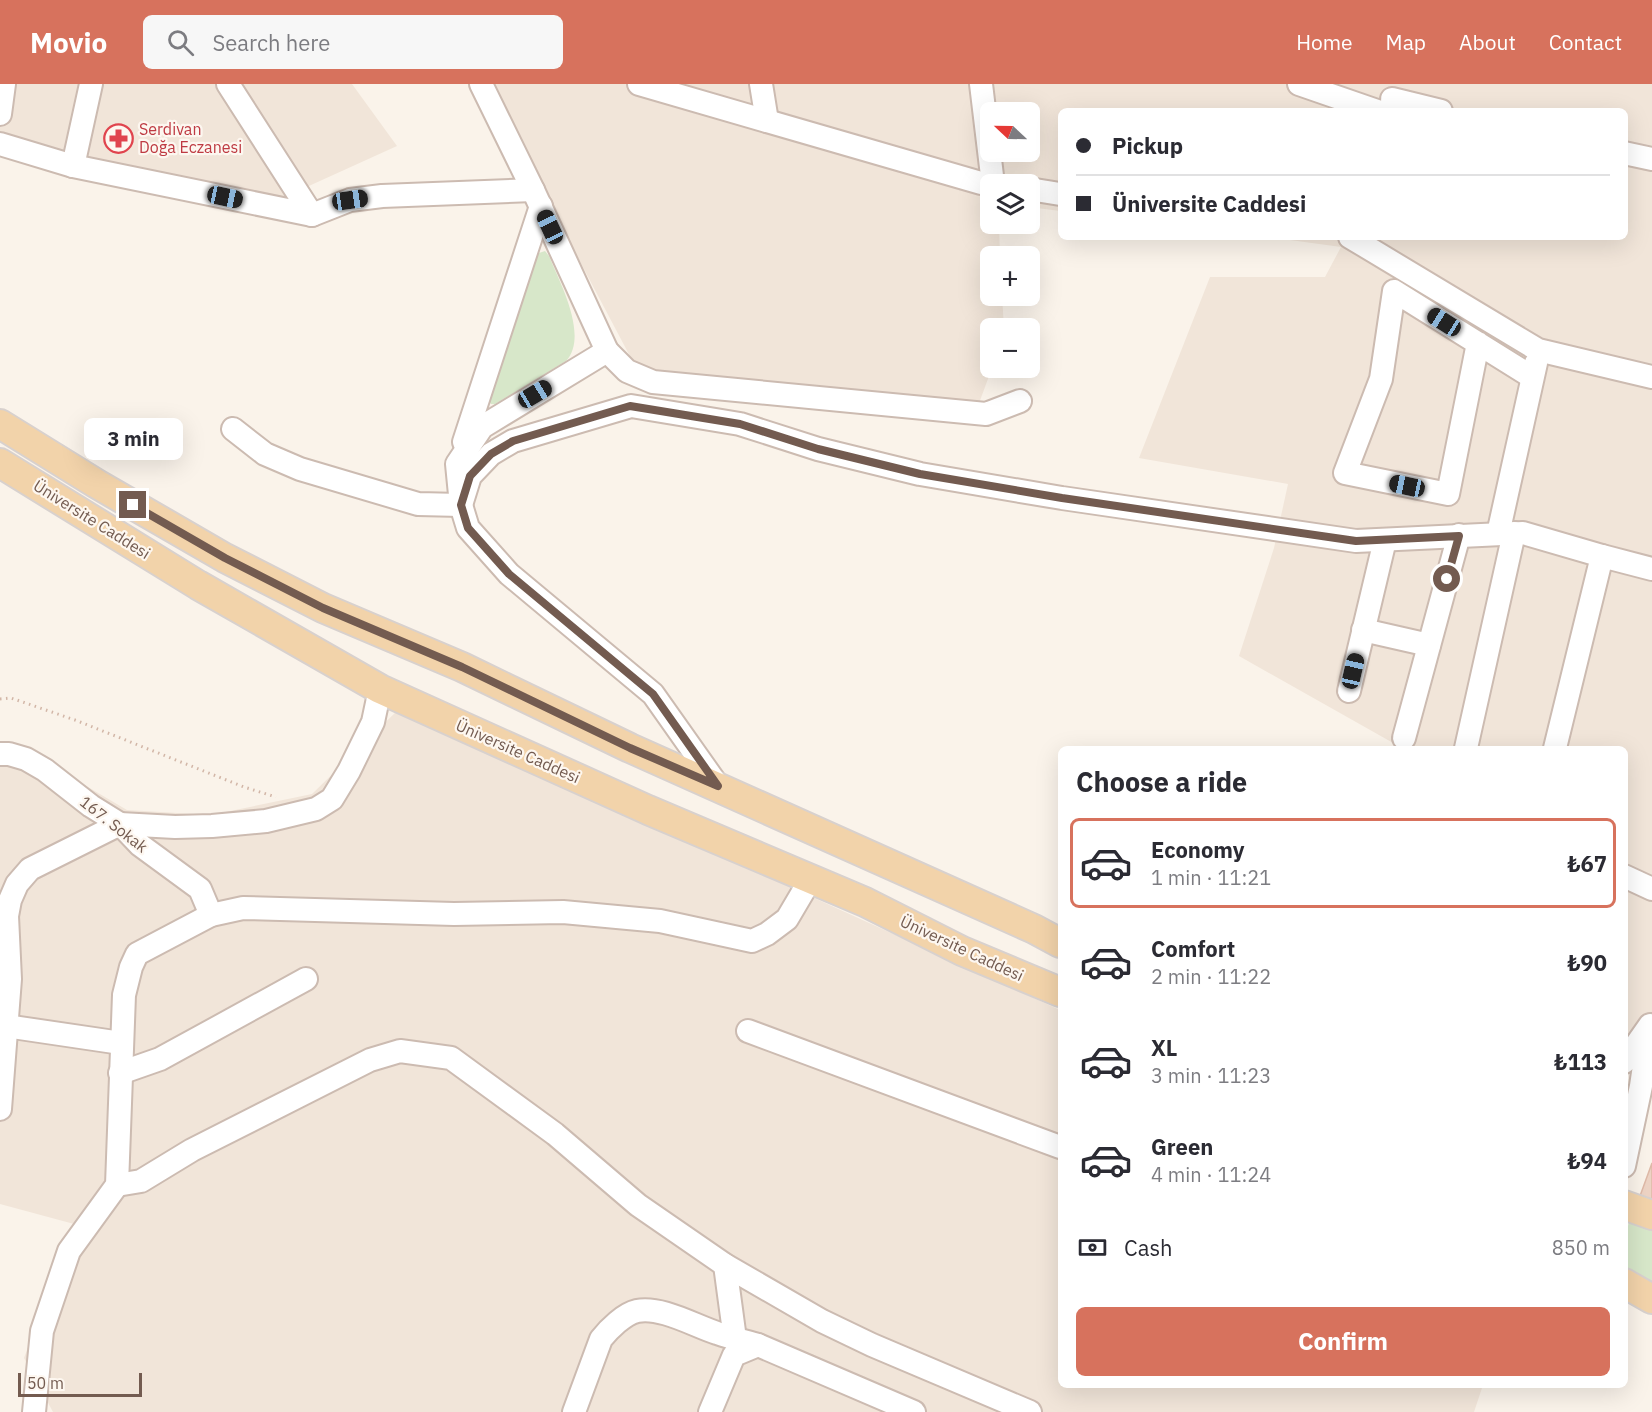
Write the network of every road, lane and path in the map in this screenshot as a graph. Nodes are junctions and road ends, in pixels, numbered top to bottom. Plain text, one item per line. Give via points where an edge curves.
1 (4, 84) edge
2 (91, 84) edge
3 (228, 84) edge
4 (481, 84) edge
5 (761, 84) edge
6 (981, 84) edge
7 (1299, 84) edge
8 (643, 85) edge
9 (1388, 101) edge
10 (1426, 108) edge
11 (0, 114) edge
12 (767, 121) junction
13 (0, 144) edge
14 (1628, 156) edge
15 (1652, 160) edge
16 (73, 166) junction
17 (993, 174) edge
18 (980, 183) edge
19 (1040, 191) edge
20 (1058, 194) edge
21 (537, 198) junction
22 (312, 215) junction
23 (1355, 240) edge
24 (1478, 343) junction
25 (1538, 350) junction
26 (607, 351) junction
27 (1651, 374) edge
28 (1532, 377) junction
29 (1020, 401) dead end
30 (0, 424) edge
31 (233, 429) dead end
32 (0, 463) edge
33 (457, 464) junction
34 (461, 505) junction
35 (1506, 534) junction
36 (1459, 536) junction
37 (1385, 540) junction
38 (1602, 556) junction
39 (1652, 570) edge
40 (1363, 630) junction
41 (1429, 645) junction
42 (380, 689) junction
43 (1349, 691) dead end
44 (0, 699) edge
45 (1404, 738) dead end
46 (1466, 746) edge
47 (1555, 746) edge
48 (0, 754) edge
49 (718, 786) junction
50 (279, 798) dead end
51 (120, 825) junction
52 (1628, 878) edge
53 (810, 880) junction
54 (1652, 889) edge
55 (211, 915) junction
56 (1058, 942) edge
57 (306, 979) dead end
58 (1058, 991) edge
59 (1651, 1022) edge
60 (6, 1026) junction
61 (748, 1031) dead end
62 (121, 1043) junction
63 (1628, 1056) edge
64 (120, 1073) junction
65 (0, 1109) edge
66 (1058, 1146) edge
67 (1628, 1147) edge
68 (117, 1185) junction
69 (1628, 1206) edge
70 (1652, 1215) edge
71 (724, 1265) junction
72 (1628, 1285) edge
73 (1652, 1299) edge
74 (735, 1339) junction
75 (758, 1345) junction
76 (34, 1412) edge
77 (574, 1412) edge
78 (710, 1412) edge
79 (914, 1412) edge
80 (1030, 1412) edge

1 - 11 street
2 - 16 street
3 - 22 street
4 - 21 street
5 - 12 street
6 - 17 street
7 - 9 street
8 - 12 street
9 - 10 street
12 - 18 street
13 - 16 street
14 - 15 street
16 - 22 street
19 - 20 street
21 - 22 street via 382,196 350,200
21 - 26 street
21 - 33 street
23 - 25 street
24 - 24 street via 1394,291 1381,379 1345,473 1448,494
24 - 28 street
25 - 27 street
25 - 28 street
26 - 29 street via 627,371 653,382 986,414
26 - 33 street via 482,427
28 - 35 street
30 - 49 main road, Üniversite Caddesi via 225,558 323,608 462,667
31 - 34 street via 265,454 300,469 418,504
32 - 42 main road, Üniversite Caddesi via 198,585
33 - 34 street
34 - 37 street via 470,476 506,445 630,406 740,424 818,449 920,474 1356,541
34 - 49 street via 468,528 509,574 653,694
35 - 36 street
35 - 38 street via 1523,533
35 - 46 street
36 - 37 street
36 - 41 street
37 - 40 street
38 - 39 street
38 - 47 street
40 - 41 street
40 - 43 street
41 - 45 street
42 - 51 street via 372,722 349,771 332,799 316,809 266,821 212,826
42 - 53 main road, Üniversite Caddesi
44 - 50 path via 11,698 75,720 244,788
48 - 51 street, 167. Sokak via 26,759 45,770
49 - 56 main road, Üniversite Caddesi
51 - 55 street, 167. Sokak via 140,845 200,889
51 - 60 street via 30,869 17,884 8,916 10,979
52 - 54 street
53 - 55 street via 787,919 752,941 660,921 562,912 454,914 243,908
53 - 58 main road, Üniversite Caddesi
55 - 62 street via 136,954 124,995
57 - 64 street via 160,1059
59 - 63 street
59 - 67 street
60 - 62 street
60 - 65 street
61 - 66 street
62 - 64 street
64 - 68 street
68 - 71 street via 141,1181 294,1097 370,1060 400,1051 451,1058 555,1134 638,1205
68 - 76 street via 69,1251 42,1331
69 - 70 main road
71 - 74 street
71 - 80 street via 872,1346
72 - 73 main road
74 - 75 street
74 - 77 street via 659,1313 636,1311 601,1339
75 - 78 street via 734,1355
75 - 79 street

